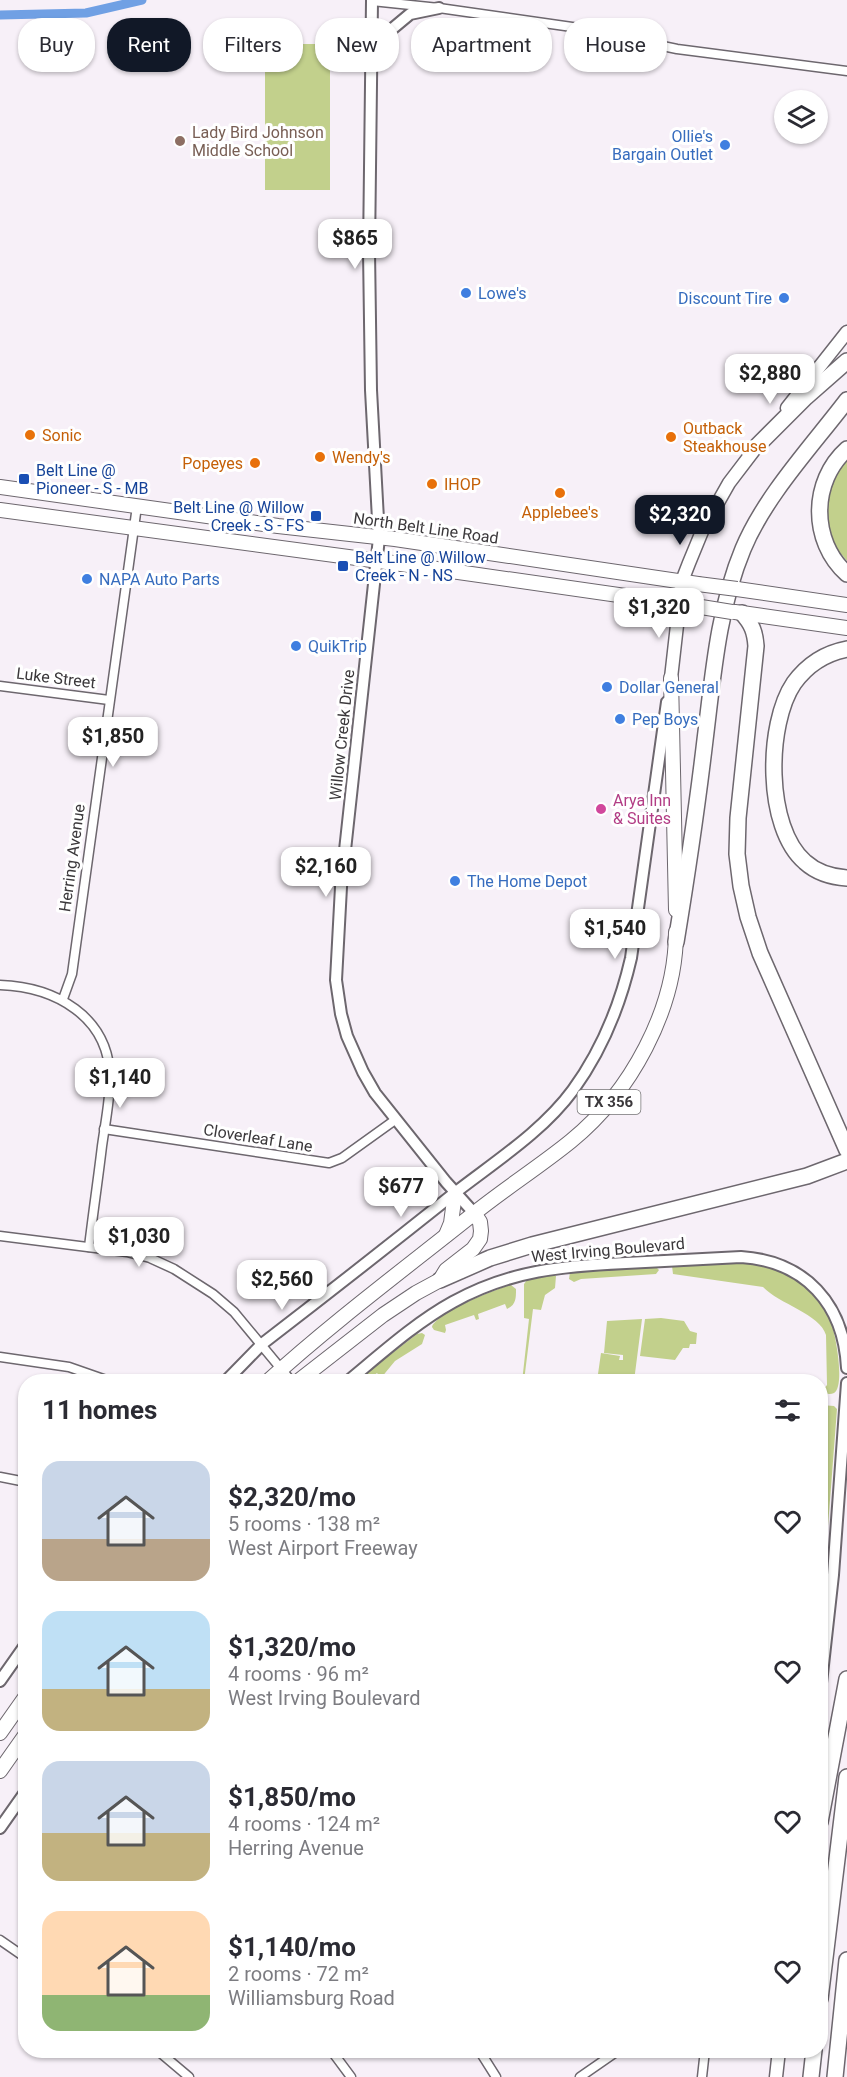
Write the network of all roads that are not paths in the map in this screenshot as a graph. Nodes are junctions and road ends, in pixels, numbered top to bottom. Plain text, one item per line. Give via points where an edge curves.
1 (372, 1) edge
2 (439, 8) junction
3 (847, 71) edge
4 (370, 74) junction
5 (847, 332) edge
6 (847, 361) edge
7 (847, 400) edge
8 (757, 446) junction
9 (847, 449) edge
10 (0, 487) edge
11 (137, 506) junction
12 (0, 510) edge
13 (134, 528) junction
14 (379, 537) junction
15 (377, 561) junction
16 (847, 574) edge
17 (682, 581) junction
18 (680, 604) junction
19 (847, 605) edge
20 (737, 612) junction
21 (847, 628) edge
22 (847, 649) edge
23 (670, 678) junction
24 (0, 686) edge
25 (109, 700) junction
26 (847, 878) edge
27 (676, 942) junction
28 (0, 985) edge
29 (63, 999) junction
30 (395, 1120) junction
31 (104, 1130) junction
32 (847, 1150) edge
33 (847, 1161) edge
34 (455, 1193) junction
35 (474, 1213) junction
36 (0, 1236) edge
37 (446, 1237) junction
38 (89, 1247) junction
39 (440, 1280) junction
40 (262, 1344) junction
41 (0, 1358) edge
42 (847, 1368) edge
43 (280, 1369) junction
44 (89, 1374) edge
45 (233, 1374) edge
46 (275, 1374) edge
47 (285, 1374) edge
48 (307, 1374) edge
49 (357, 1374) edge
50 (847, 1383) edge
51 (0, 1477) edge
52 (18, 1480) edge
53 (828, 1620) edge
54 (18, 1655) edge
55 (847, 1679) edge
56 (0, 1681) edge
57 (18, 1707) edge
58 (0, 1732) edge
59 (18, 1746) edge
60 (0, 1772) edge
61 (847, 1777) edge
62 (828, 1779) edge
63 (18, 1809) edge
64 (0, 1828) edge
65 (828, 1933) edge
66 (0, 1940) edge
67 (18, 1952) edge
68 (847, 1960) edge
69 (847, 2050) edge
70 (166, 2058) edge
71 (337, 2058) edge
72 (484, 2058) edge
73 (607, 2058) edge
74 (704, 2058) edge
75 (778, 2058) edge
76 (813, 2058) edge
77 (189, 2077) edge
78 (351, 2077) edge
79 (496, 2077) edge
80 (580, 2077) edge
81 (702, 2077) edge
82 (776, 2077) edge
83 (811, 2077) edge
84 (835, 2077) edge
85 (844, 2077) edge

1 - 2 street
1 - 4 street, Willow Creek Drive
2 - 3 street via 572,27 677,49
2 - 4 street via 410,14 386,34
4 - 14 street, Willow Creek Drive via 371,379
5 - 8 main road
6 - 8 highway
7 - 27 highway via 778,490 744,547 735,572 716,655 692,849
8 - 17 main road via 729,483 703,529
9 - 16 highway via 826,476 819,518 831,555
10 - 11 main road, North Belt Line Road
11 - 13 street, Herring Avenue
11 - 14 main road, North Belt Line Road
12 - 13 main road
13 - 15 main road
13 - 25 street, Herring Avenue
14 - 15 street, Willow Creek Drive
14 - 17 main road, North Belt Line Road
15 - 18 main road
15 - 30 street, Willow Creek Drive via 350,794 335,970 341,1014 354,1054
17 - 18 main road
17 - 19 main road, North Belt Line Road, bridge
18 - 20 main road, bridge
18 - 23 main road
20 - 21 main road
20 - 32 highway via 751,623 756,646 738,818 741,886 760,953
22 - 26 highway via 824,656 794,684 778,724 774,776 782,826 791,845 820,872
23 - 27 main road
23 - 34 street via 631,957 611,1023 571,1092 529,1136
24 - 25 street, Luke Street
25 - 29 street, Herring Avenue via 72,974
27 - 35 main road, TX 356 via 669,982 649,1041 615,1096 572,1140
28 - 29 street via 41,991
29 - 31 street via 90,1022 106,1056 110,1078
30 - 31 street, Cloverleaf Lane via 329,1163
30 - 34 street, Willow Creek Drive
31 - 38 street
33 - 39 highway via 807,1176 532,1245
34 - 35 street, Willow Creek Drive
34 - 37 main road
34 - 40 street
35 - 37 main road, TX 356
35 - 39 main road via 480,1222 480,1239
36 - 38 street
37 - 43 main road, TX 356
38 - 40 street via 139,1254 174,1269 213,1294
39 - 48 main road via 383,1316
40 - 43 street
40 - 45 street
41 - 44 street via 69,1367
42 - 49 street, West Irving Boulevard via 844,1342 823,1295 775,1262 741,1257 592,1264 523,1274 452,1303
43 - 46 main road, TX 356
43 - 47 street
50 - 53 street
51 - 52 street
54 - 56 street
55 - 62 highway
57 - 58 main road
59 - 60 main road
61 - 65 highway
63 - 64 street
66 - 67 street
68 - 84 highway
69 - 85 highway
70 - 77 street
71 - 78 street
72 - 79 street
73 - 80 street
74 - 81 street
75 - 82 main road
76 - 83 highway

